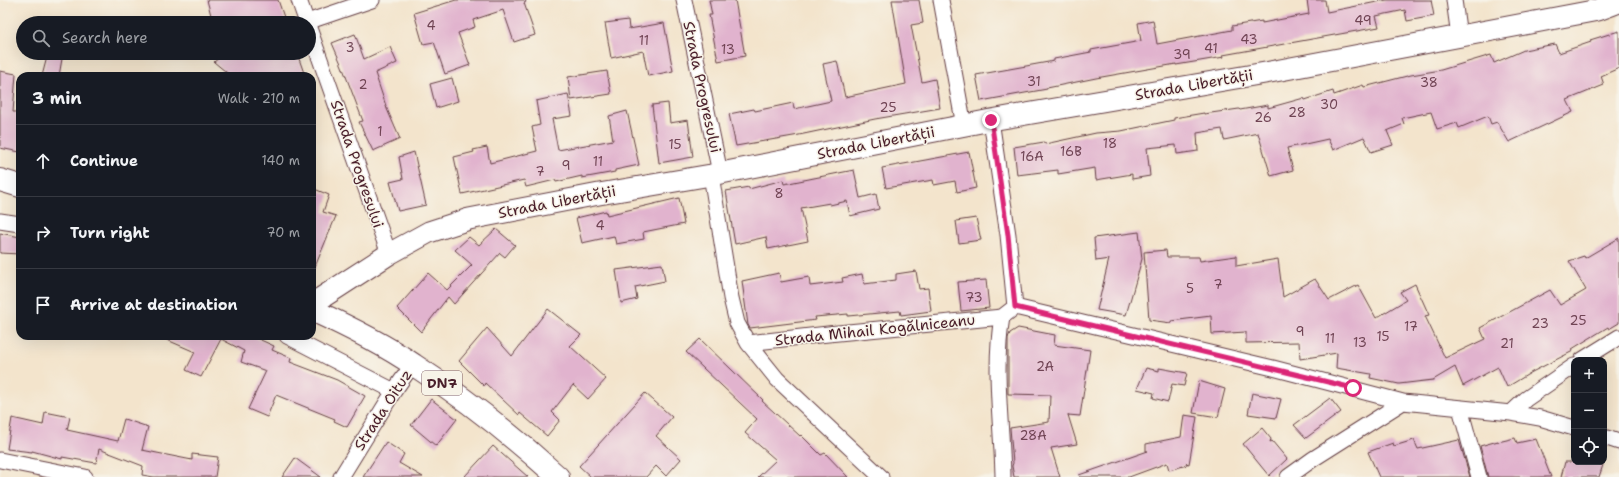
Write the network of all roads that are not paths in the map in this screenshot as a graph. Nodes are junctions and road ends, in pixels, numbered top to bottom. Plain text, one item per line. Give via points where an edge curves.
1 (299, 0) edge
2 (372, 0) edge
3 (684, 0) edge
4 (941, 0) edge
5 (1454, 0) edge
6 (1619, 2) edge
7 (305, 16) edge
8 (316, 22) edge
9 (1459, 36) junction
10 (316, 48) edge
11 (991, 120) junction
12 (964, 126) junction
13 (716, 174) junction
14 (0, 180) edge
15 (16, 185) edge
16 (0, 221) edge
17 (16, 223) edge
18 (389, 254) junction
19 (316, 301) edge
20 (1015, 307) junction
21 (316, 312) edge
22 (1002, 317) junction
23 (1619, 337) edge
24 (295, 340) edge
25 (748, 343) junction
26 (1587, 357) edge
27 (413, 364) junction
28 (1571, 368) edge
29 (394, 391) junction
30 (1403, 402) junction
31 (1460, 408) junction
32 (1510, 413) junction
33 (1571, 427) edge
34 (1607, 438) edge
35 (1619, 442) edge
36 (0, 460) edge
37 (85, 477) edge
38 (340, 477) edge
39 (558, 477) edge
40 (881, 477) edge
41 (1003, 477) edge
42 (1288, 477) edge
43 (1479, 477) edge

1 - 7 street, Strada Progresului
2 - 8 street
3 - 13 street, Strada Progresului
4 - 12 street
5 - 9 street
6 - 9 street, Strada Libertății via 1598,10
9 - 11 street, Strada Libertății
10 - 18 street, Strada Progresului
11 - 12 street, Strada Libertății
11 - 20 street via 1008,235
12 - 13 street, Strada Libertății
13 - 18 street, Strada Libertății via 470,219 430,232
13 - 25 street, Strada Mihail Kogălniceanu via 731,298 737,323
14 - 15 main road
16 - 17 street
18 - 19 street, Strada Libertății
20 - 22 street
20 - 30 street via 1273,368
21 - 27 main road, DN7
22 - 25 street, Strada Mihail Kogălniceanu
22 - 41 street via 997,372
23 - 26 street
24 - 29 street
25 - 40 street, Strada Mihail Kogălniceanu via 777,379
27 - 29 street, Strada Oituz
27 - 39 main road, DN7 via 504,430
28 - 32 street
29 - 38 street, Strada Oituz
30 - 31 street
30 - 42 street
31 - 32 street
31 - 43 street
32 - 33 street
34 - 35 street
36 - 37 street

